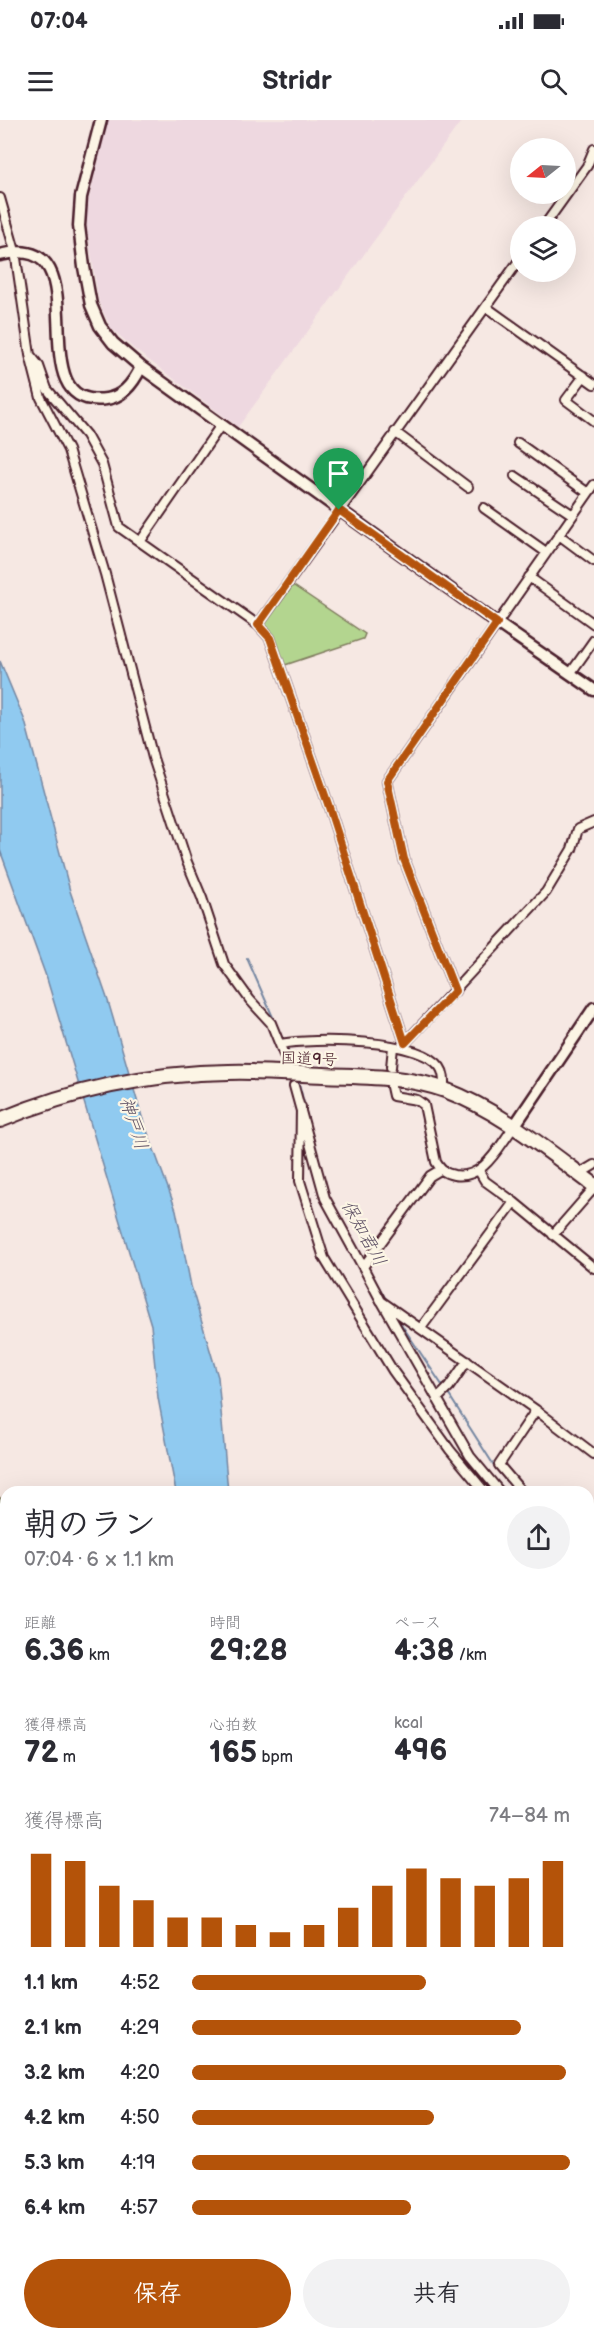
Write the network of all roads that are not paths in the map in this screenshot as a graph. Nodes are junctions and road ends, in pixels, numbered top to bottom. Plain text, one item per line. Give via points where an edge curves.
1 (101, 120) edge
2 (594, 149) edge
3 (0, 198) edge
4 (551, 216) edge
5 (15, 252) junction
6 (0, 255) edge
7 (510, 273) edge
8 (486, 308) junction
9 (30, 355) junction
10 (141, 367) junction
11 (584, 376) junction
12 (594, 384) edge
13 (594, 421) edge
14 (221, 425) junction
15 (395, 432) junction
16 (518, 443) dead end
17 (515, 476) dead end
18 (594, 485) edge
19 (468, 487) dead end
20 (588, 493) junction
21 (484, 508) dead end
22 (339, 510) junction
23 (573, 514) junction
24 (559, 535) junction
25 (140, 542) junction
26 (546, 552) junction
27 (594, 561) edge
28 (529, 577) junction
29 (497, 623) junction
30 (594, 624) edge
31 (258, 625) junction
32 (594, 640) edge
33 (570, 674) junction
34 (594, 690) edge
35 (594, 822) edge
36 (455, 991) junction
37 (594, 1008) edge
38 (280, 1044) junction
39 (404, 1046) junction
40 (393, 1047) junction
41 (284, 1055) tunnel mouth
42 (391, 1067) dead end
43 (294, 1086) tunnel mouth
44 (390, 1086) dead end
45 (444, 1090) junction
46 (302, 1107) junction
47 (0, 1120) edge
48 (513, 1128) junction
49 (594, 1165) edge
50 (441, 1170) junction
51 (479, 1171) junction
52 (579, 1174) junction
53 (594, 1187) edge
54 (514, 1202) junction
55 (553, 1235) junction
56 (363, 1267) junction
57 (594, 1268) edge
58 (381, 1301) junction
59 (422, 1328) junction
60 (467, 1361) junction
61 (437, 1398) junction
62 (536, 1410) junction
63 (594, 1454) edge
64 (480, 1486) edge
65 (495, 1486) edge
66 (517, 1486) edge

1 - 10 street via 81,196 79,226 84,267 91,305 100,326
2 - 4 street via 587,166
3 - 5 street
5 - 6 street
5 - 9 street
5 - 10 street via 33,255 47,265 55,279 61,364 65,380 78,394 94,400 116,398 135,381
7 - 8 street
8 - 11 street
8 - 15 street
9 - 25 street via 47,388 86,435 102,464 118,527
9 - 38 street via 41,398 68,450 153,758 224,964 271,1023
10 - 14 street
11 - 12 street
11 - 13 street via 566,400
14 - 22 street
14 - 25 street
15 - 19 street
15 - 22 street
16 - 20 street
17 - 23 street
18 - 20 street
20 - 23 street
21 - 26 street
22 - 29 street
22 - 31 street
23 - 24 street
24 - 26 street
24 - 27 street
25 - 31 street
26 - 28 street
28 - 29 street
28 - 30 street
29 - 33 street
29 - 36 street via 387,781 404,859
31 - 39 street via 270,638 328,804
32 - 33 street
33 - 34 street
35 - 36 street via 578,829 572,849 546,892
36 - 39 street
37 - 48 street
38 - 40 street via 337,1040
38 - 41 street
39 - 40 street
39 - 45 street via 440,1066
40 - 42 street
43 - 46 street
44 - 50 street via 393,1096 424,1105
45 - 47 highway, 国道9号 via 408,1081 365,1077 230,1072 177,1075 65,1096
45 - 48 highway, 国道9号
46 - 56 street via 325,1198
46 - 64 street via 300,1181 324,1258 393,1371
48 - 51 street
48 - 52 highway, 国道9号
49 - 52 street
50 - 51 street via 462,1176
50 - 56 street via 430,1176
51 - 54 street via 485,1181
52 - 53 highway, 国道9号
53 - 55 street
54 - 55 street
54 - 59 street
55 - 57 street
56 - 58 street
58 - 59 street
58 - 61 street
59 - 60 street
60 - 61 street
60 - 62 street
61 - 65 street via 470,1456
62 - 63 street
62 - 66 street via 499,1465

